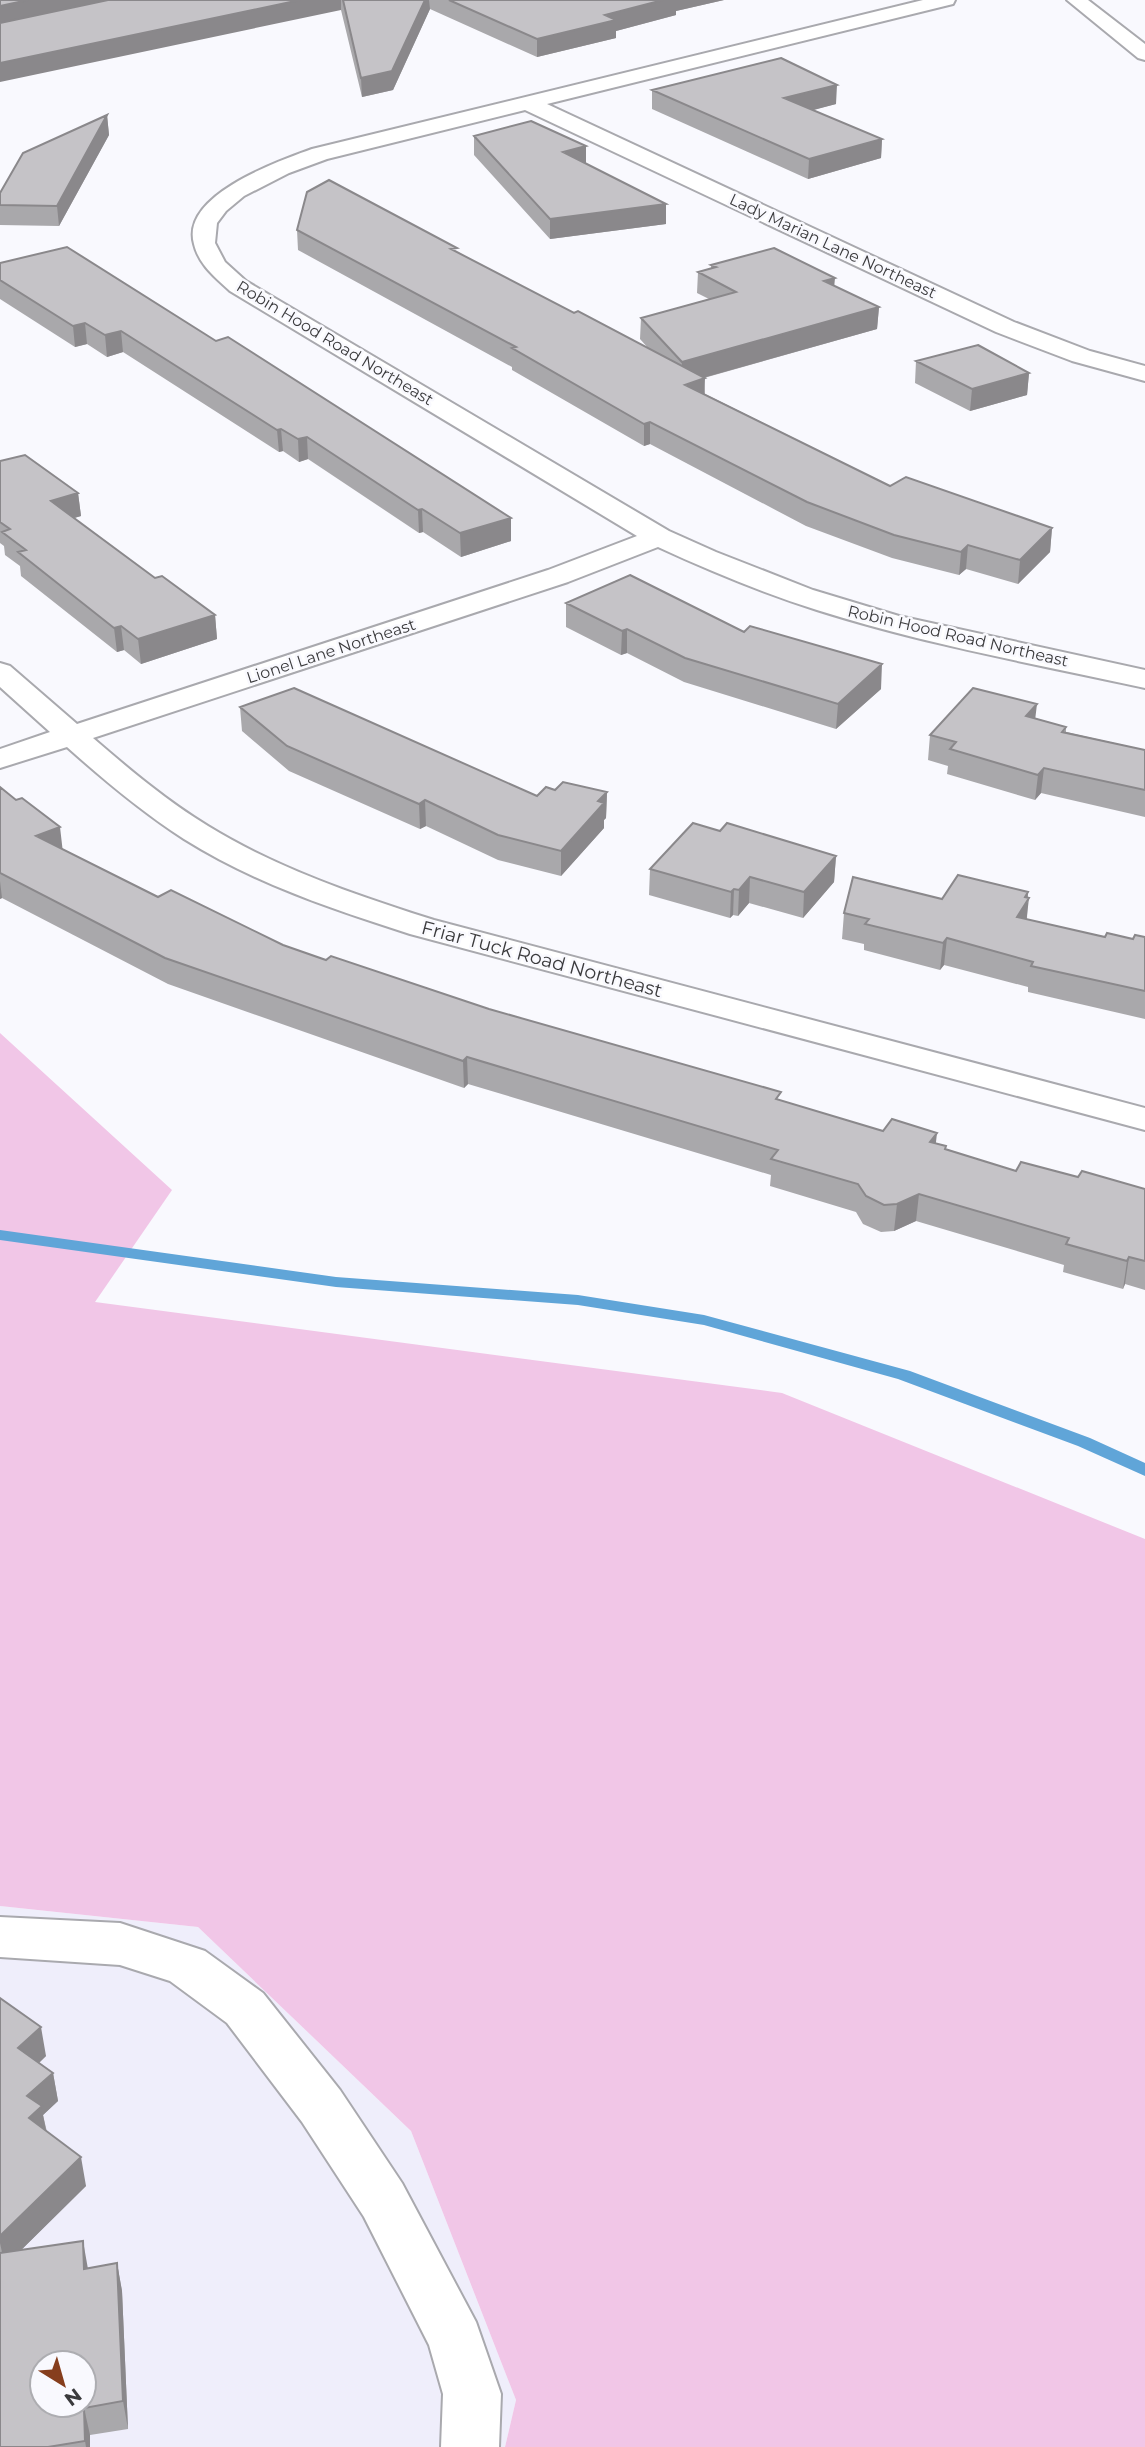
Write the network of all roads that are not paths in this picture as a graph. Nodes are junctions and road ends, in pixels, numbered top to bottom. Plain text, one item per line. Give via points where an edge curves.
1 (946, 0) edge
2 (1076, 0) edge
3 (1145, 54) edge
4 (527, 103) junction
5 (1145, 374) edge
6 (659, 537) junction
7 (0, 672) edge
8 (1145, 679) edge
9 (75, 736) junction
10 (0, 759) edge
11 (1145, 1119) edge
12 (0, 1937) edge
13 (470, 2447) edge

1 - 4 street, Robin Hood Road Northeast
2 - 3 street
4 - 5 street, Lady Marian Lane Northeast via 1005,327
4 - 6 street, Robin Hood Road Northeast via 277,168 222,201 208,219 204,239 213,263 238,286
6 - 8 street, Robin Hood Road Northeast via 717,564 851,612
6 - 9 street, Lionel Lane Northeast via 558,576
7 - 9 street, Friar Tuck Road Northeast
9 - 10 street, Lionel Lane Northeast
9 - 11 street, Friar Tuck Road Northeast via 197,833 263,869 348,904
12 - 13 street via 120,1944 187,1966 245,2008 321,2106 383,2200 456,2340 472,2394

